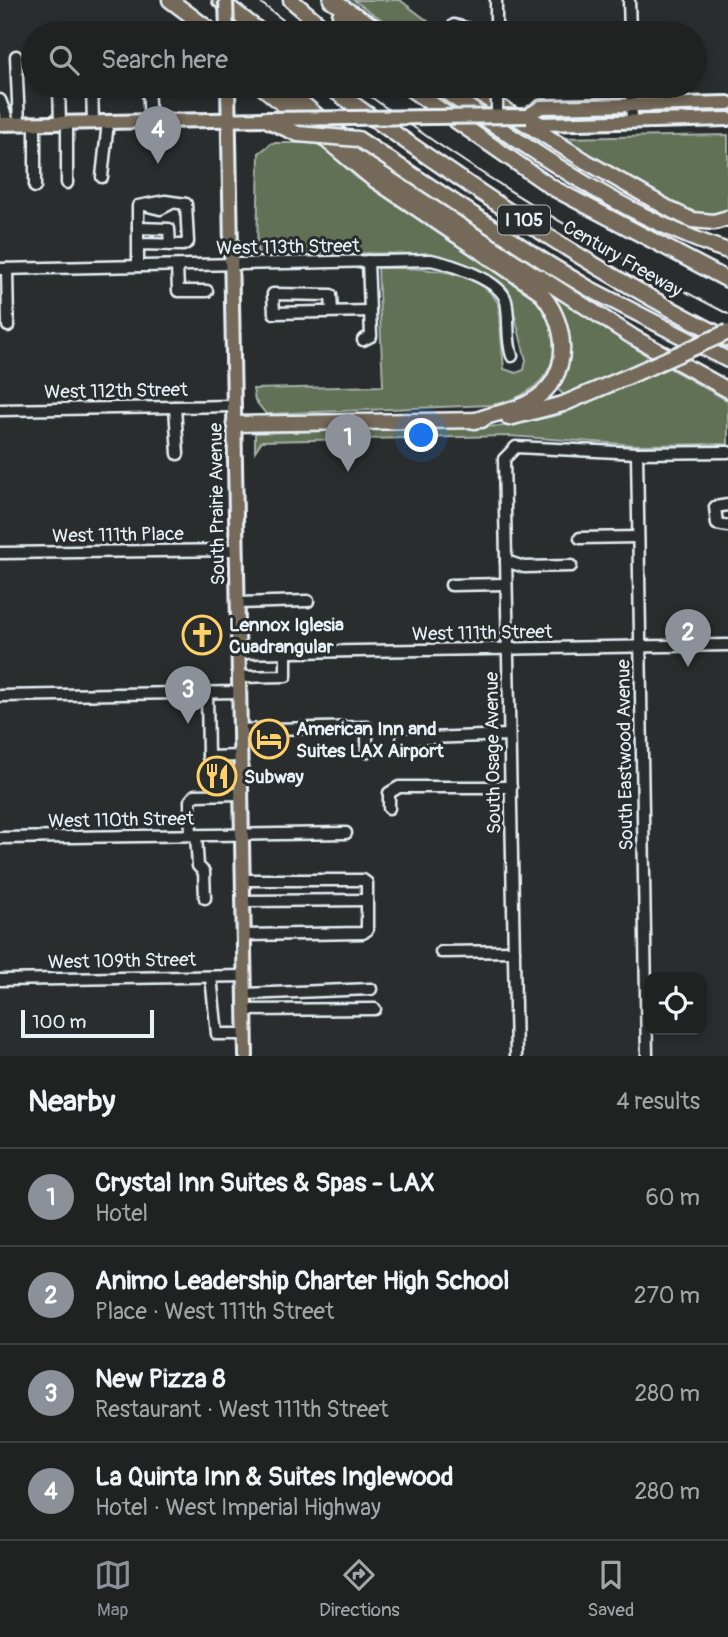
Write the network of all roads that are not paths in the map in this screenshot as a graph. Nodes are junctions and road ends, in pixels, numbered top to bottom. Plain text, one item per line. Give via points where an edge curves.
1 (167, 0) edge
2 (220, 0) edge
3 (226, 0) edge
4 (291, 0) edge
5 (321, 0) edge
6 (331, 0) edge
7 (496, 0) edge
8 (629, 0) edge
9 (189, 21) edge
10 (197, 21) edge
11 (227, 21) edge
12 (247, 21) edge
13 (316, 21) edge
14 (348, 21) edge
15 (365, 21) edge
16 (496, 21) edge
17 (630, 21) edge
18 (16, 56) dead end
19 (61, 98) edge
20 (92, 98) edge
21 (149, 98) edge
22 (228, 98) edge
23 (275, 98) edge
24 (296, 98) edge
25 (345, 98) edge
26 (423, 98) edge
27 (455, 98) edge
28 (486, 98) edge
29 (497, 98) edge
30 (632, 98) edge
31 (0, 100) edge
32 (728, 103) edge
33 (632, 105) junction
34 (497, 116) junction
35 (527, 116) junction
36 (265, 119) junction
37 (728, 119) edge
38 (229, 120) junction
39 (150, 121) junction
40 (93, 122) junction
41 (108, 122) junction
42 (632, 122) junction
43 (36, 123) junction
44 (64, 123) junction
45 (9, 124) edge
46 (102, 177) dead end
47 (67, 183) dead end
48 (34, 187) dead end
49 (728, 218) edge
50 (138, 228) junction
51 (138, 244) junction
52 (170, 245) junction
53 (728, 251) edge
54 (368, 261) junction
55 (231, 265) junction
56 (177, 266) junction
57 (138, 267) junction
58 (4, 269) edge
59 (728, 281) edge
60 (207, 291) dead end
61 (370, 311) junction
62 (331, 312) junction
63 (8, 326) dead end
64 (728, 332) edge
65 (728, 339) edge
66 (363, 340) dead end
67 (512, 356) dead end
68 (728, 360) edge
69 (728, 390) edge
70 (233, 406) junction
71 (175, 407) junction
72 (0, 410) edge
73 (474, 421) junction
74 (234, 424) junction
75 (728, 452) edge
76 (636, 453) junction
77 (178, 454) dead end
78 (728, 505) edge
79 (728, 526) edge
80 (638, 537) junction
81 (580, 538) dead end
82 (236, 550) junction
83 (0, 553) edge
84 (506, 561) junction
85 (572, 566) dead end
86 (506, 584) junction
87 (452, 586) dead end
88 (308, 601) dead end
89 (237, 603) junction
90 (728, 645) edge
91 (640, 646) junction
92 (508, 649) junction
93 (237, 653) junction
94 (286, 653) junction
95 (238, 677) junction
96 (207, 692) junction
97 (238, 692) junction
98 (0, 696) edge
99 (239, 730) junction
100 (509, 735) junction
101 (402, 739) dead end
102 (367, 752) dead end
103 (240, 756) junction
104 (510, 787) junction
105 (241, 794) junction
106 (389, 808) dead end
107 (346, 833) dead end
108 (242, 834) junction
109 (194, 835) junction
110 (0, 838) edge
111 (243, 880) junction
112 (205, 898) dead end
113 (367, 900) junction
114 (243, 901) junction
115 (244, 934) junction
116 (514, 951) junction
117 (441, 952) dead end
118 (211, 976) junction
119 (245, 976) junction
120 (0, 979) edge
121 (371, 989) dead end
122 (245, 994) junction
123 (375, 1009) dead end
124 (245, 1010) junction
125 (246, 1034) junction
126 (246, 1056) edge
127 (516, 1056) edge
128 (647, 1056) edge

1 - 9 highway
1 - 10 highway
2 - 12 highway
3 - 11 main road, bridge
4 - 13 highway
5 - 14 highway
6 - 15 highway
7 - 16 street
8 - 17 street
18 - 45 street
19 - 44 street
20 - 40 street
21 - 39 street
22 - 38 main road, South Prairie Avenue
23 - 73 highway via 372,178 538,290 557,315 563,348 554,378 532,401
24 - 69 highway via 387,175 466,230 633,337
25 - 65 highway, Century Freeway / I 105 via 590,264
26 - 59 highway, Century Freeway / I 105 via 553,188
27 - 53 highway via 623,205 680,234
28 - 49 highway via 673,211 692,220
29 - 34 street, bridge
30 - 33 street
31 - 45 street
32 - 33 main road
33 - 35 main road via 541,107
33 - 42 street
34 - 35 main road, bridge
34 - 36 main road, bridge
35 - 42 main road via 542,124
36 - 38 main road
36 - 68 highway, bridge via 298,134 358,139 545,262
37 - 42 main road
38 - 39 main road
38 - 55 main road, South Prairie Avenue
39 - 41 main road
40 - 41 main road
40 - 44 main road
41 - 46 street
43 - 44 main road
43 - 45 main road
43 - 48 street
44 - 47 street
50 - 51 street
50 - 52 street via 169,229
50 - 52 street via 138,206 160,209 172,203 186,204 188,242
51 - 52 street
51 - 57 street
54 - 55 street, West 113th Street
54 - 61 street
54 - 67 street, West 113th Street via 430,260 450,264 498,287 506,300
55 - 56 street, West 113th Street
55 - 70 main road, South Prairie Avenue
56 - 57 street, West 113th Street
56 - 60 street via 178,291
57 - 58 street, West 113th Street
58 - 63 street
61 - 62 street
61 - 66 street via 371,336
62 - 62 street via 274,313 273,294 331,295
64 - 73 highway, bridge via 552,407
70 - 71 street, West 112th Street
70 - 74 main road, South Prairie Avenue
71 - 72 street, West 112th Street
71 - 77 street
73 - 74 highway
74 - 82 main road, South Prairie Avenue
75 - 76 street
76 - 80 street, South Eastwood Avenue
76 - 84 street, South Osage Avenue via 516,447 508,451 504,459
78 - 79 street via 715,508 717,524
80 - 81 street
80 - 91 street, South Eastwood Avenue
82 - 83 street, West 111th Place
82 - 89 main road, South Prairie Avenue
84 - 85 street via 524,566
84 - 86 street, South Osage Avenue
86 - 87 street
86 - 92 street, South Osage Avenue
88 - 89 street
89 - 93 main road, South Prairie Avenue
90 - 91 street, West 111th Street
91 - 92 street, West 111th Street
91 - 128 street, South Eastwood Avenue
92 - 94 street, West 111th Street
92 - 100 street, South Osage Avenue
93 - 94 street, West 111th Street
93 - 95 main road, South Prairie Avenue
94 - 95 street via 286,676
95 - 97 main road, South Prairie Avenue
96 - 97 street
96 - 98 street
96 - 103 street via 208,757
97 - 99 main road, South Prairie Avenue
99 - 102 street via 367,727
99 - 103 main road, South Prairie Avenue
100 - 101 street
100 - 104 street, South Osage Avenue
103 - 105 main road, South Prairie Avenue
104 - 106 street via 399,787 389,793
104 - 116 street, South Osage Avenue
105 - 108 main road, South Prairie Avenue
105 - 109 street via 195,795 190,801
107 - 108 street, West 110th Street
108 - 109 street, West 110th Street
108 - 111 main road, South Prairie Avenue
109 - 110 street, West 110th Street
109 - 112 street
111 - 113 street via 363,880 368,883
111 - 114 main road, South Prairie Avenue
113 - 114 street
113 - 115 street via 367,930 363,933
114 - 115 main road, South Prairie Avenue
115 - 119 main road, South Prairie Avenue
116 - 117 street
116 - 127 street, South Osage Avenue
118 - 119 street, West 109th Street
118 - 120 street, West 109th Street
118 - 125 street via 217,1034
119 - 122 main road, South Prairie Avenue
121 - 122 street
122 - 124 main road, South Prairie Avenue
123 - 124 street
124 - 125 main road, South Prairie Avenue
125 - 126 main road, South Prairie Avenue

